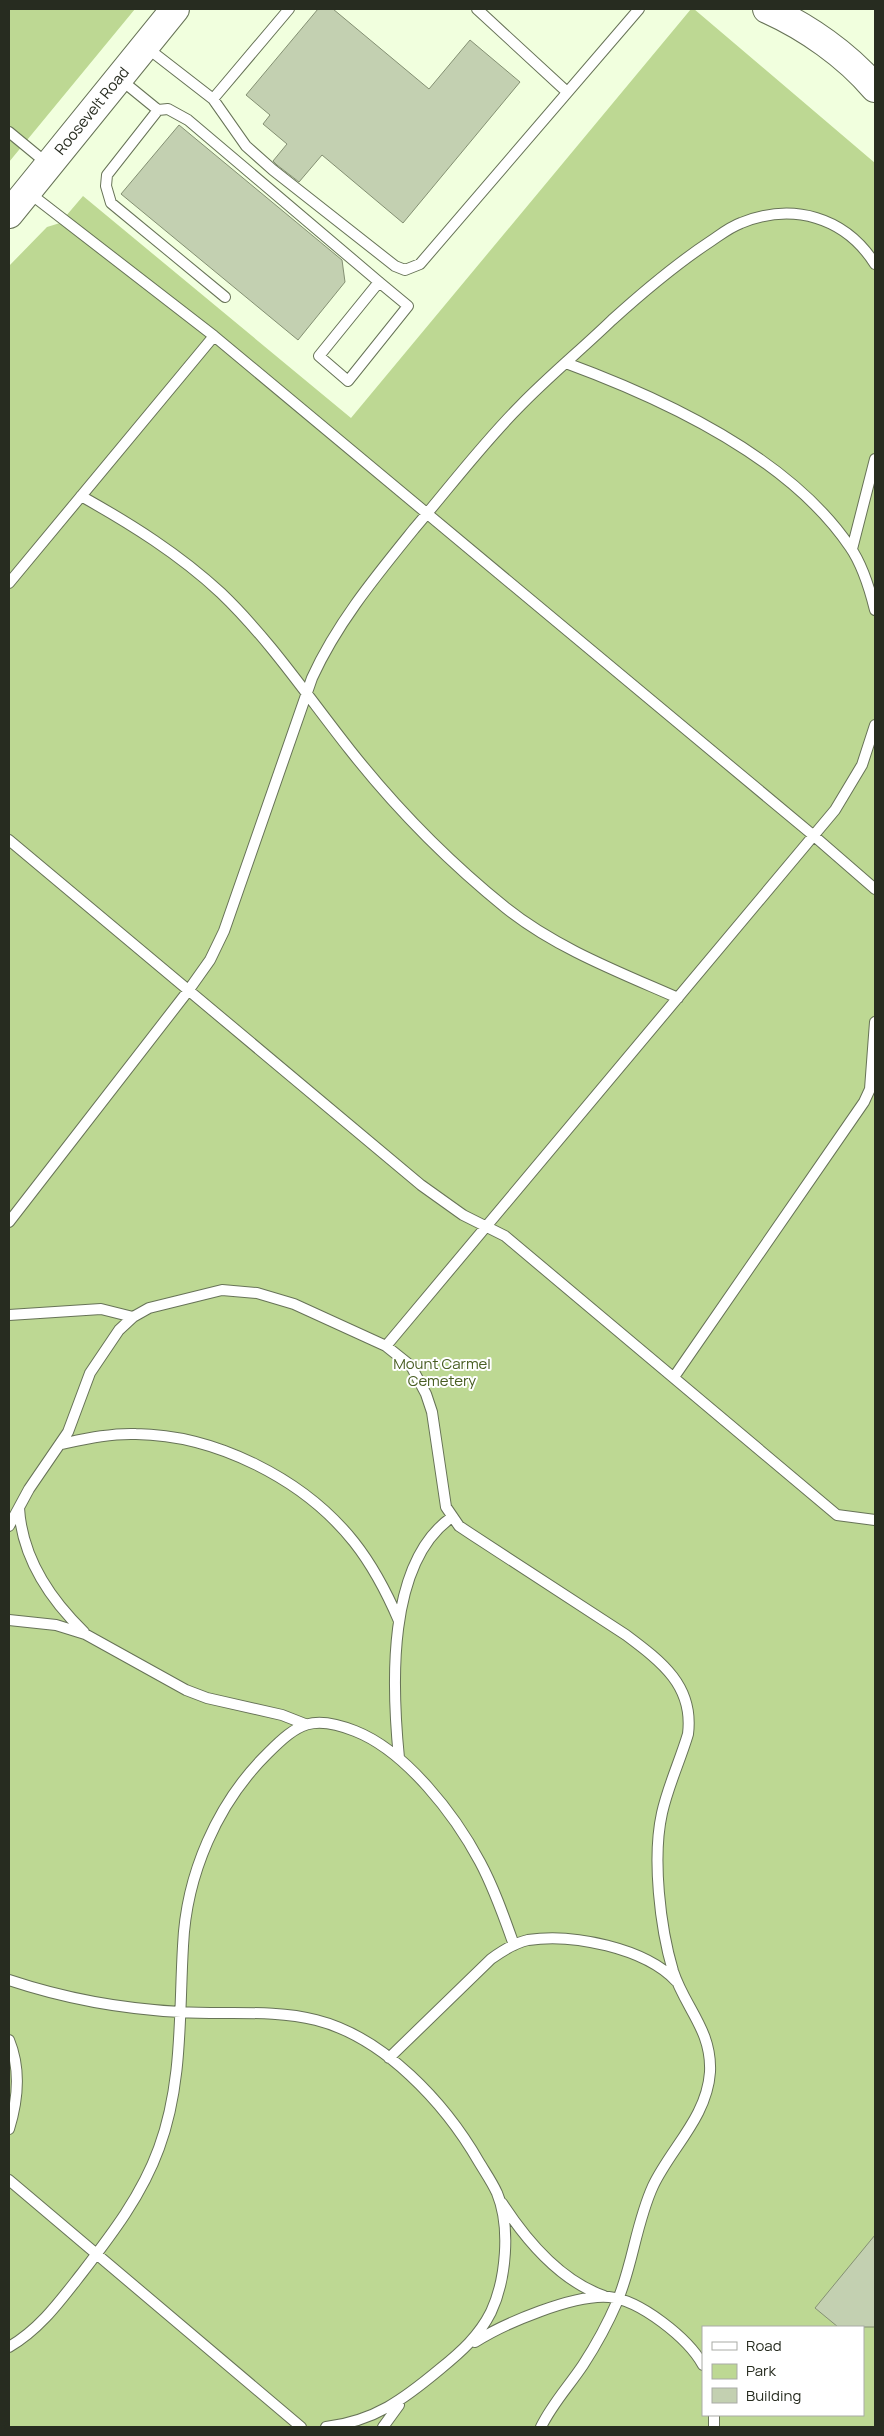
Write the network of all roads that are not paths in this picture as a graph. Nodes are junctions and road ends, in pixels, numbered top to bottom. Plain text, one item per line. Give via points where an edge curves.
1 (175, 9) edge
2 (476, 9) edge
3 (639, 9) edge
4 (767, 9) edge
5 (285, 10) edge
6 (145, 46) junction
7 (119, 78) junction
8 (875, 88) edge
9 (567, 92) junction
10 (212, 99) junction
11 (158, 110) junction
12 (9, 132) edge
13 (49, 165) junction
14 (28, 192) junction
15 (9, 214) edge
16 (875, 264) edge
17 (380, 282) junction
18 (225, 297) dead end
19 (214, 336) junction
20 (566, 363) junction
21 (875, 459) edge
22 (81, 496) junction
23 (428, 513) junction
24 (852, 549) junction
25 (9, 583) edge
26 (875, 610) edge
27 (307, 695) junction
28 (875, 725) edge
29 (814, 836) junction
30 (9, 840) edge
31 (875, 889) edge
32 (188, 991) junction
33 (678, 998) junction
34 (875, 1022) edge
35 (873, 1078) edge
36 (9, 1222) edge
37 (486, 1226) junction
38 (9, 1316) edge
39 (134, 1317) junction
40 (386, 1346) junction
41 (674, 1378) junction
42 (61, 1444) junction
43 (19, 1507) junction
44 (452, 1517) junction
45 (875, 1520) edge
46 (9, 1526) edge
47 (9, 1620) edge
48 (399, 1621) junction
49 (85, 1634) junction
50 (305, 1724) junction
51 (399, 1758) junction
52 (514, 1944) junction
53 (9, 1980) edge
54 (678, 1983) junction
55 (181, 2012) junction
56 (9, 2040) edge
57 (389, 2058) junction
58 (9, 2129) edge
59 (9, 2180) edge
60 (498, 2195) junction
61 (96, 2254) junction
62 (614, 2299) junction
63 (9, 2347) edge
64 (466, 2347) junction
65 (702, 2364) edge
66 (405, 2398) junction
67 (296, 2426) edge
68 (326, 2427) edge
69 (383, 2427) edge
70 (541, 2427) edge

1 - 6 main road, Roosevelt Road
2 - 9 lane
3 - 9 lane
4 - 8 main road via 821,41 859,70
5 - 10 lane
6 - 7 main road, Roosevelt Road
6 - 10 lane
7 - 11 lane
7 - 13 main road, Roosevelt Road
9 - 10 lane via 420,264 405,270 395,266 273,170 246,146
11 - 17 lane via 168,109 188,120
11 - 18 lane via 107,175 106,186 112,203
12 - 13 lane
13 - 14 main road, Roosevelt Road
14 - 15 main road, Roosevelt Road
14 - 19 lane
16 - 20 lane via 858,242 828,221 797,213 754,218 740,223 692,253 640,295
17 - 17 lane via 408,306 348,381 319,356
19 - 22 lane
19 - 23 lane
20 - 23 lane via 519,406
20 - 24 lane via 651,397 754,456 792,485 832,523
21 - 24 lane
22 - 25 lane
22 - 27 lane via 156,541 201,575 243,616
23 - 27 lane via 345,620 321,658
23 - 29 lane
24 - 26 lane
27 - 32 lane via 224,931 210,960
27 - 33 lane via 378,784 458,866 506,908 591,959
28 - 29 lane via 862,765 836,810
29 - 31 lane
29 - 33 lane
30 - 32 lane
32 - 36 lane
32 - 37 lane via 441,1202
33 - 37 lane
34 - 35 lane
35 - 41 lane via 864,1102
37 - 40 lane
37 - 41 lane via 505,1236
38 - 39 lane via 101,1309
39 - 40 lane via 149,1308 197,1294 239,1290 294,1304
39 - 42 lane via 119,1330 97,1360
40 - 44 lane via 411,1366 426,1394 438,1440 444,1497
41 - 45 lane via 837,1515
42 - 43 lane
42 - 48 lane via 112,1436 154,1435 217,1449 263,1470 315,1504 353,1542
43 - 46 lane
43 - 49 lane via 20,1524 35,1568 63,1611
44 - 48 lane via 431,1535 415,1562 402,1600
44 - 54 lane via 471,1534 626,1635 665,1668 684,1695 689,1708 688,1734 665,1801 657,1850 659,1893
47 - 49 lane via 56,1625
48 - 51 lane via 396,1674
49 - 50 lane via 186,1690
50 - 51 lane via 324,1722 357,1732
50 - 55 lane via 285,1738 244,1778 220,1814 209,1839 184,1925
51 - 52 lane via 463,1834 491,1884
52 - 54 lane via 557,1939 604,1946 660,1966
52 - 57 lane via 491,1959
53 - 55 lane via 82,2002
54 - 62 lane via 708,2044 708,2088 697,2116 653,2186
55 - 57 lane via 278,2015 316,2020 350,2034
55 - 61 lane via 177,2070 160,2144 143,2185
56 - 58 lane via 17,2076 14,2113
57 - 60 lane via 446,2114
59 - 61 lane
60 - 62 lane via 548,2260 574,2280
60 - 64 lane via 505,2244 501,2283 487,2321
61 - 63 lane via 49,2314
61 - 67 lane
62 - 64 lane via 580,2300 524,2318
62 - 65 lane via 642,2310 675,2331
62 - 70 lane via 584,2363
64 - 66 lane
66 - 68 lane via 374,2414
66 - 69 lane

